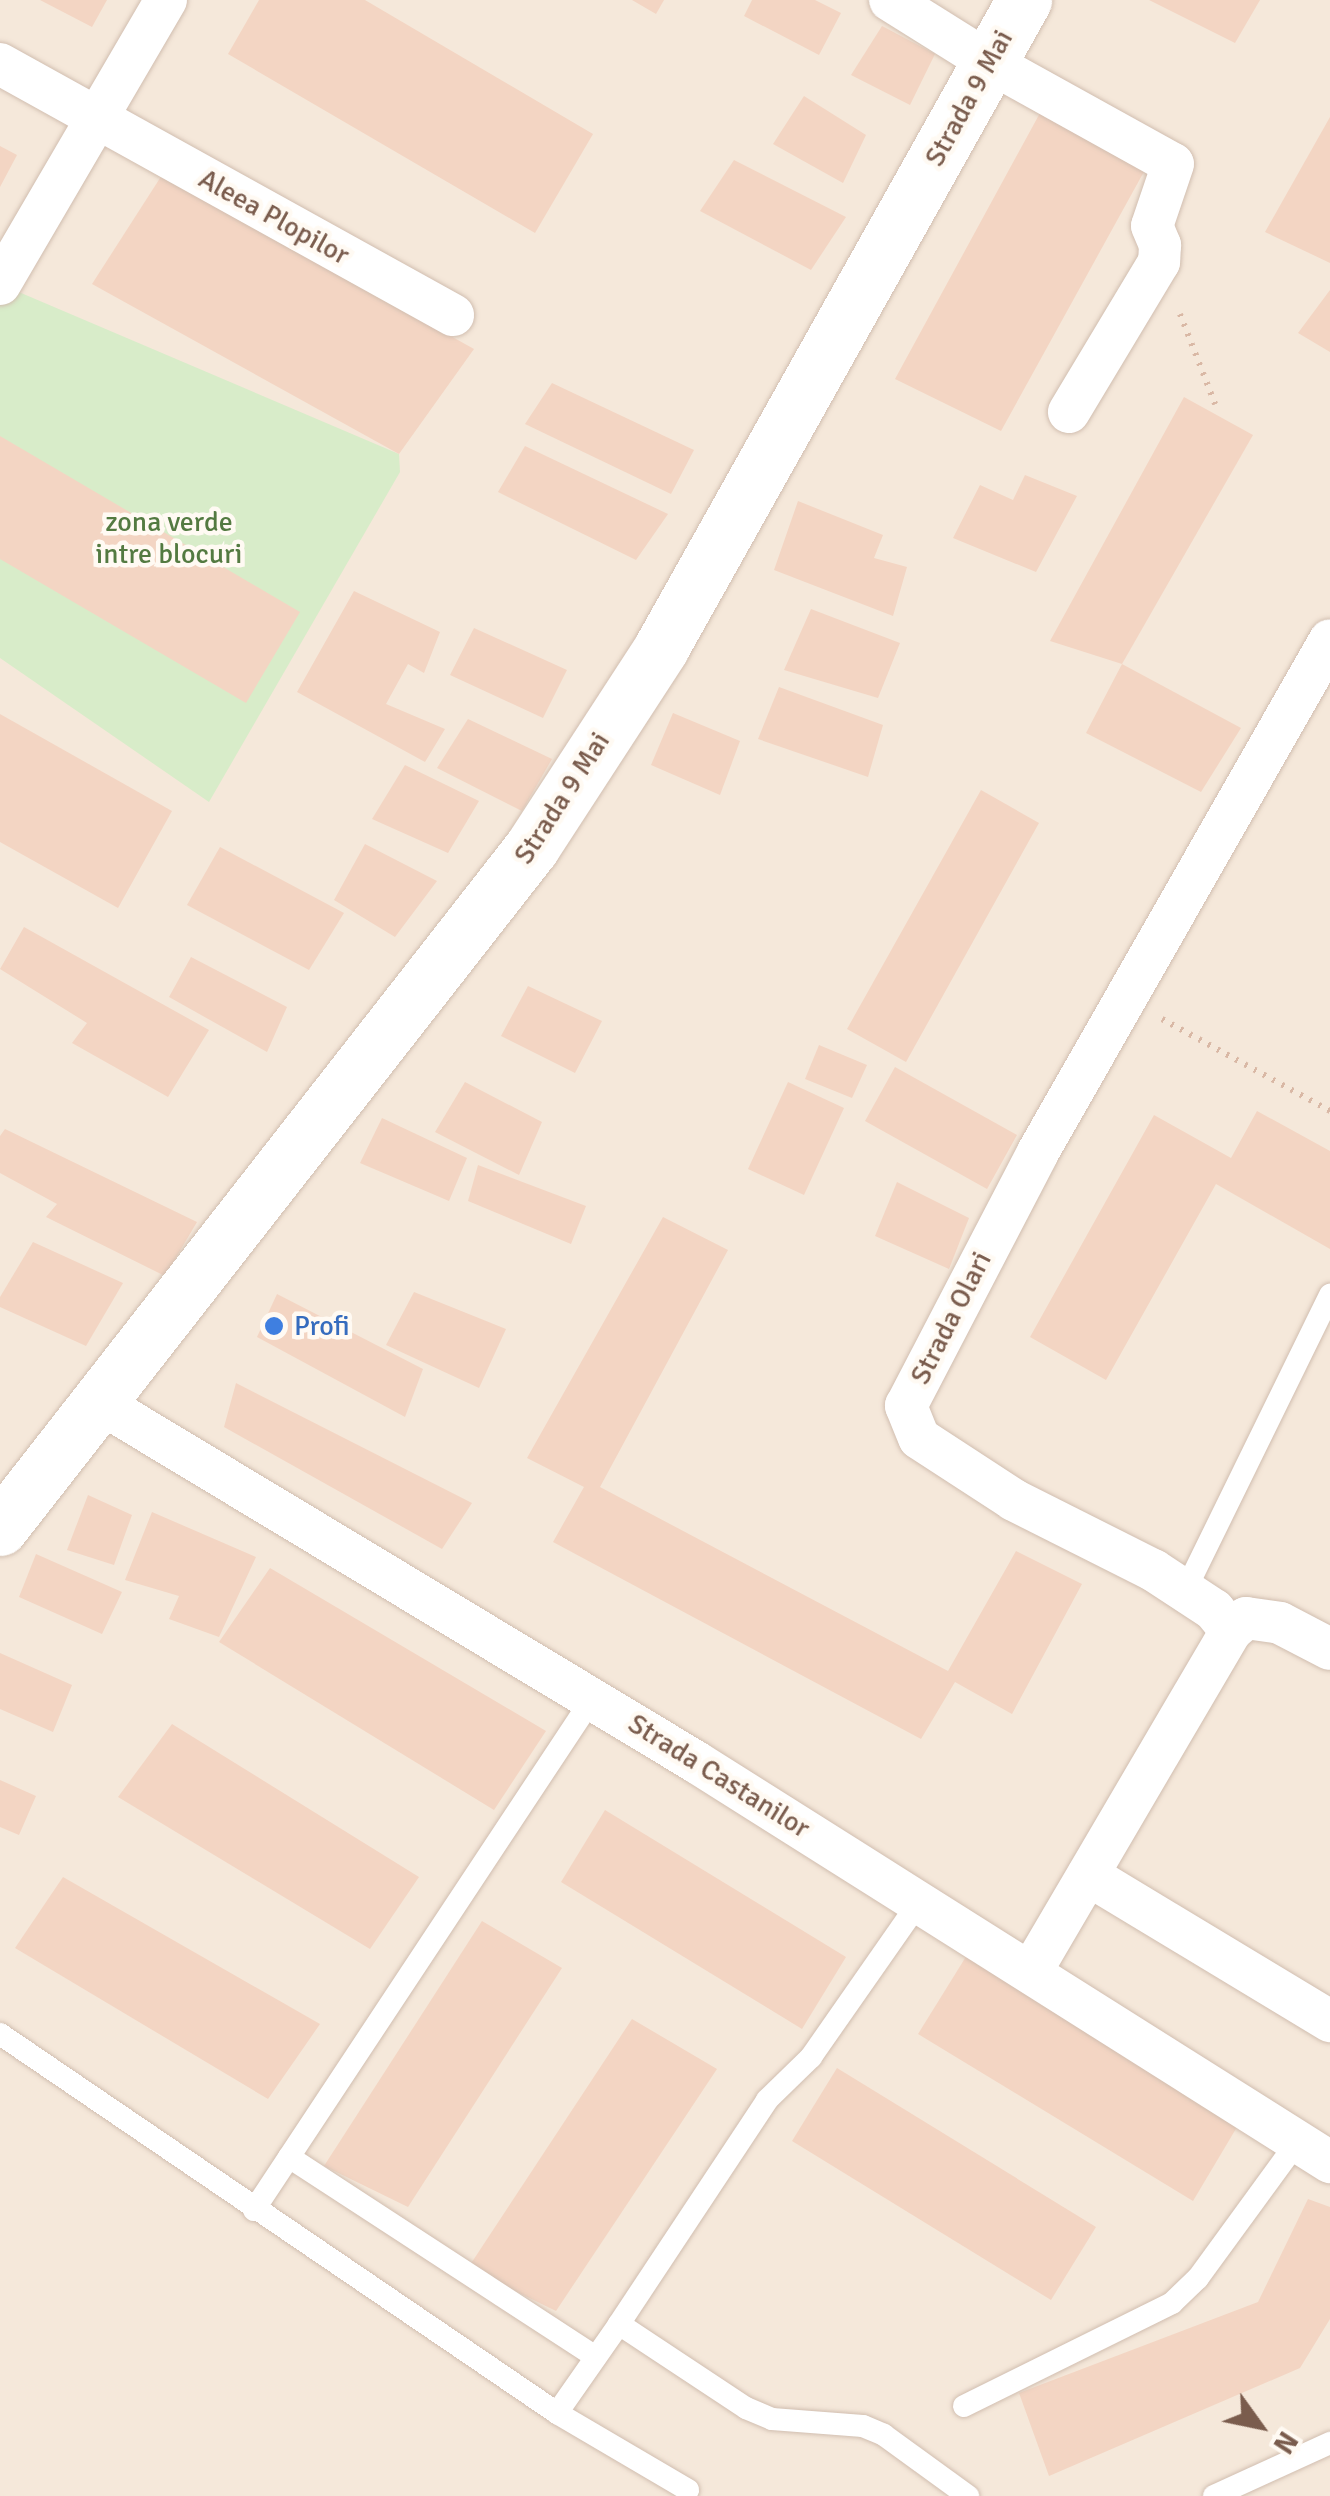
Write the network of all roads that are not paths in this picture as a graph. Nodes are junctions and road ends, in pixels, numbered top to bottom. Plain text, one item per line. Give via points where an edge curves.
1 (166, 0) edge
2 (890, 0) edge
3 (1024, 0) edge
4 (989, 62) junction
5 (0, 64) edge
6 (96, 118) junction
7 (0, 284) edge
8 (453, 315) dead end
9 (1070, 412) dead end
10 (1330, 640) edge
11 (1330, 1295) edge
12 (100, 1403) junction
13 (0, 1528) edge
14 (1185, 1591) junction
15 (1231, 1631) junction
16 (1330, 1650) edge
17 (592, 1700) junction
18 (1088, 1874) junction
19 (920, 1900) junction
20 (1032, 1970) junction
21 (1330, 2021) edge
22 (0, 2034) edge
23 (289, 2156) junction
24 (1322, 2156) edge
25 (254, 2210) junction
26 (619, 2324) junction
27 (596, 2357) junction
28 (964, 2406) dead end
29 (557, 2413) junction
30 (1330, 2443) edge
31 (688, 2490) dead end
32 (968, 2496) edge
33 (1214, 2496) edge

1 - 6 street
2 - 4 street
3 - 4 main road, Strada 9 Mai
4 - 9 street via 1172,164 1152,226 1160,262
4 - 12 main road, Strada 9 Mai via 660,648 532,847
5 - 6 street, Aleea Plopilor
6 - 7 street
6 - 8 street, Aleea Plopilor
10 - 14 street, Strada Olari via 1038,1152 906,1406 919,1438 934,1448 1014,1500
11 - 14 lane
12 - 13 main road, Strada 9 Mai
12 - 17 street, Strada Castanilor
14 - 15 street, Strada Olari
15 - 16 street via 1246,1618 1280,1624
15 - 18 street
17 - 19 street, Strada Castanilor
17 - 23 lane
18 - 20 street
18 - 21 street
19 - 20 street, Strada Castanilor
19 - 26 lane via 811,2058 767,2100
20 - 24 street, Strada Castanilor
22 - 25 lane
23 - 25 lane
23 - 27 lane
24 - 28 lane via 1172,2303
25 - 29 lane
26 - 27 lane
26 - 32 lane via 746,2408 772,2419 874,2430
27 - 29 lane
29 - 31 lane
30 - 33 lane

